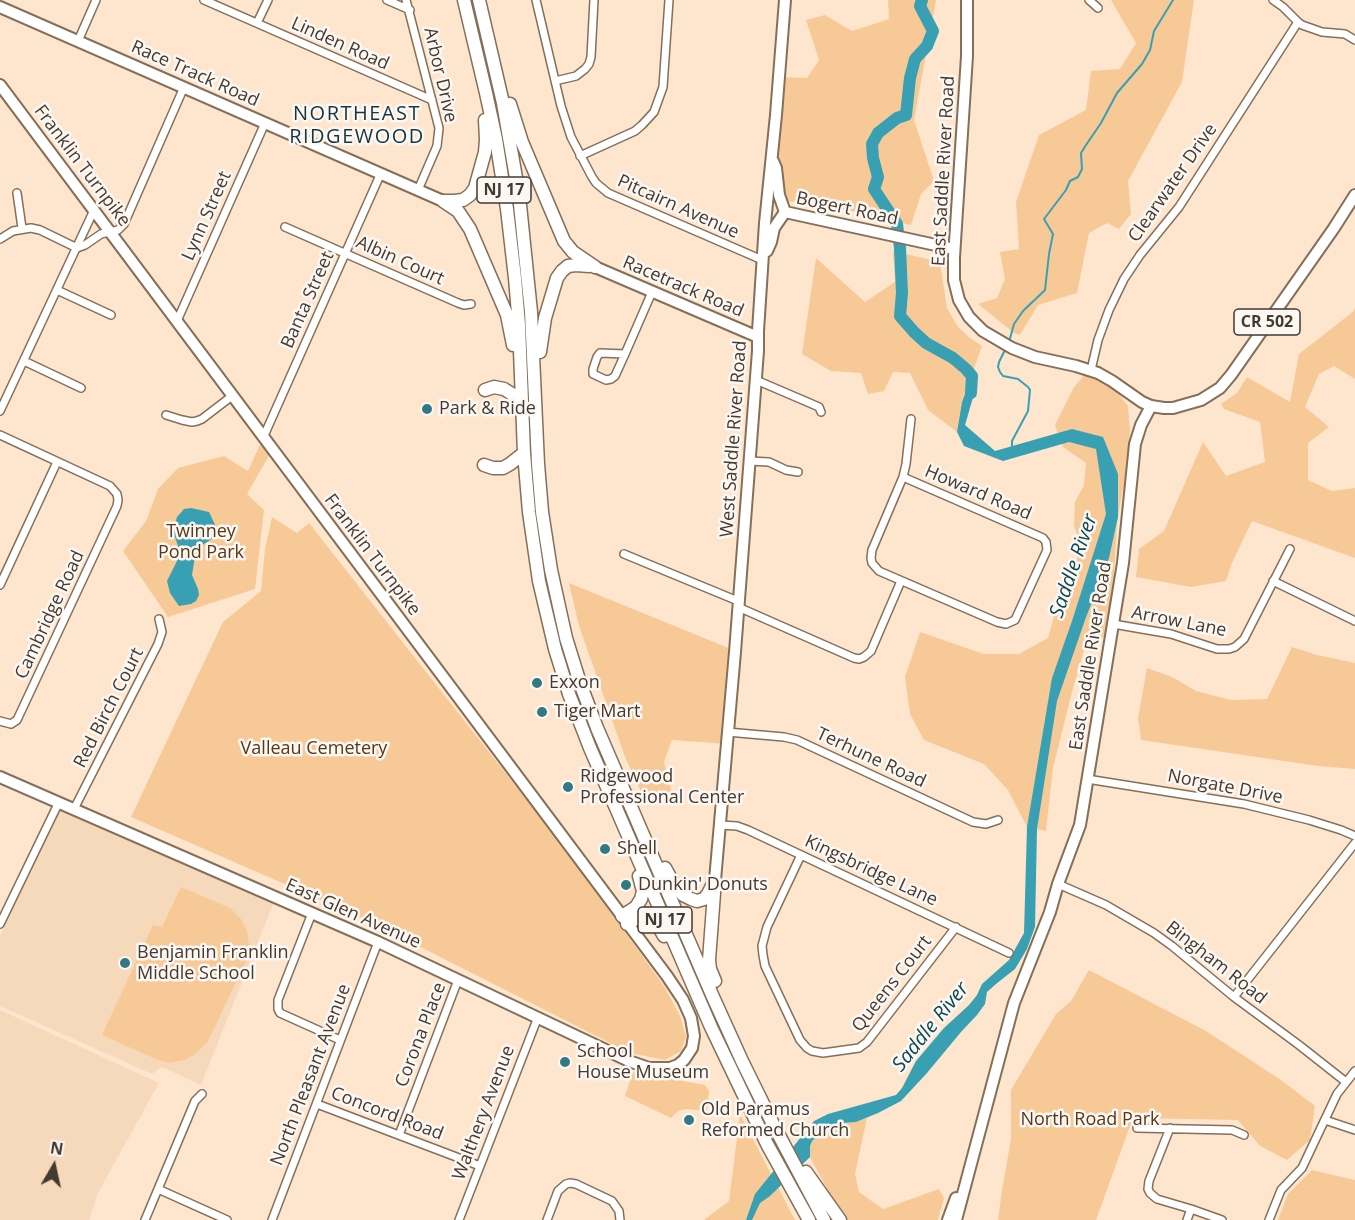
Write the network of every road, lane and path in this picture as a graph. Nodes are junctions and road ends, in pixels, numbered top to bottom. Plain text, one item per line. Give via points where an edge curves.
1 (96, 0) edge
2 (204, 0) edge
3 (268, 0) edge
4 (387, 0) edge
5 (406, 0) edge
6 (464, 0) edge
7 (479, 0) edge
8 (536, 0) edge
9 (594, 0) edge
10 (669, 0) edge
11 (785, 0) edge
12 (967, 0) edge
13 (1089, 0) edge
14 (1273, 0) edge
15 (0, 7) edge
16 (1098, 8) dead end
17 (410, 10) junction
18 (1298, 22) junction
19 (257, 23) junction
20 (1355, 40) edge
21 (78, 41) junction
22 (482, 71) junction
23 (555, 81) junction
24 (0, 85) edge
25 (184, 87) junction
26 (432, 100) junction
27 (265, 123) junction
28 (771, 155) junction
29 (580, 156) junction
30 (381, 173) junction
31 (418, 190) junction
32 (17, 193) dead end
33 (1355, 195) edge
34 (443, 201) junction
35 (94, 210) junction
36 (784, 212) junction
37 (285, 227) dead end
38 (22, 228) junction
39 (110, 231) junction
40 (0, 239) edge
41 (77, 248) junction
42 (954, 249) junction
43 (345, 254) junction
44 (763, 260) junction
45 (595, 267) junction
46 (57, 290) junction
47 (652, 292) junction
48 (471, 304) dead end
49 (111, 315) dead end
50 (177, 321) junction
51 (758, 337) junction
52 (624, 354) junction
53 (24, 361) junction
54 (1091, 370) junction
55 (756, 380) junction
56 (536, 383) junction
57 (522, 384) junction
58 (81, 387) dead end
59 (485, 390) dead end
60 (232, 396) junction
61 (1151, 406) junction
62 (523, 407) junction
63 (0, 411) edge
64 (821, 412) dead end
65 (166, 414) dead end
66 (911, 418) dead end
67 (0, 435) edge
68 (263, 438) junction
69 (524, 453) junction
70 (749, 461) junction
71 (57, 462) junction
72 (484, 465) dead end
73 (798, 472) dead end
74 (903, 477) junction
75 (1290, 549) dead end
76 (624, 554) dead end
77 (901, 581) junction
78 (1273, 581) junction
79 (0, 585) edge
80 (738, 604) junction
81 (159, 619) dead end
82 (1355, 621) edge
83 (1113, 624) junction
84 (0, 721) edge
85 (727, 732) junction
86 (0, 777) edge
87 (1088, 778) junction
88 (58, 802) junction
89 (75, 809) junction
90 (998, 820) dead end
91 (638, 825) junction
92 (719, 825) junction
93 (1355, 836) edge
94 (1355, 843) edge
95 (632, 845) junction
96 (801, 855) junction
97 (714, 880) junction
98 (1058, 884) junction
99 (312, 913) junction
100 (625, 920) junction
101 (0, 924) edge
102 (956, 927) junction
103 (378, 942) junction
104 (1009, 953) dead end
105 (458, 980) junction
106 (697, 995) junction
107 (1234, 997) junction
108 (537, 1017) junction
109 (340, 1040) junction
110 (732, 1040) junction
111 (689, 1054) joint
112 (1355, 1071) edge
113 (1346, 1082) junction
114 (202, 1094) dead end
115 (316, 1104) junction
116 (1325, 1120) junction
117 (1137, 1128) dead end
118 (1170, 1128) junction
119 (1355, 1130) edge
120 (399, 1135) junction
121 (1244, 1135) dead end
122 (480, 1166) junction
123 (968, 1171) junction
124 (807, 1181) junction
125 (158, 1189) junction
126 (794, 1195) junction
127 (1191, 1209) junction
128 (145, 1220) edge
129 (227, 1220) edge
130 (272, 1220) edge
131 (459, 1220) edge
132 (548, 1220) edge
133 (620, 1220) edge
134 (804, 1220) edge
135 (809, 1220) edge
136 (824, 1220) edge
137 (840, 1220) edge
138 (948, 1220) edge
139 (956, 1220) edge
140 (1187, 1220) edge
141 (1222, 1220) edge
142 (1269, 1220) edge

1 - 21 street
2 - 19 street, Linden Road
3 - 19 street
4 - 17 street
5 - 17 street, Arbor Drive
6 - 22 highway, NJ 17
7 - 45 highway via 499,53 518,129 562,237 573,252
7 - 56 highway, NJ 17 via 519,195
8 - 23 street, Pitcairn Avenue
9 - 23 street via 589,64 576,76
10 - 29 street via 663,87 654,112 635,131
11 - 28 street, West Saddle River Road
12 - 42 street, East Saddle River Road
13 - 16 street
14 - 18 street
15 - 21 street, Race Track Road
17 - 26 street, Arbor Drive
18 - 20 street
18 - 54 street, Clearwater Drive via 1179,207 1124,279 1098,340
19 - 26 street, Linden Road
21 - 25 street, Race Track Road
22 - 34 highway via 486,140 482,166 470,195 458,201
22 - 57 highway, NJ 17 via 510,232
23 - 29 street, Pitcairn Avenue
24 - 35 street, Franklin Turnpike
25 - 27 street, Race Track Road
25 - 39 street via 125,222 118,230
26 - 31 street, Arbor Drive via 438,140
27 - 30 street, Race Track Road
27 - 50 street, Lynn Street
28 - 36 street
28 - 44 street, West Saddle River Road
29 - 44 street, Pitcairn Avenue via 596,183 608,193
30 - 31 street, Race Track Road
30 - 43 street, Banta Street
31 - 34 street, Race Track Road
32 - 38 street
33 - 61 street, CR 502 via 1226,382 1195,402 1168,408
34 - 57 highway via 468,224 495,286 509,324
35 - 39 street, Franklin Turnpike
35 - 41 street
36 - 42 street, Bogert Road
36 - 44 street, Bogert Road
37 - 43 street, Albin Court
38 - 40 street
38 - 41 street via 40,230
39 - 41 street
39 - 50 street, Franklin Turnpike
41 - 46 street
42 - 54 street, East Saddle River Road via 957,294 962,307 983,331 1035,357
43 - 48 street, Albin Court via 458,303
43 - 68 street, Banta Street
44 - 51 street, West Saddle River Road
45 - 47 street, Racetrack Road
45 - 56 highway via 572,265 557,278 545,318
46 - 49 street
46 - 53 street
47 - 51 street, Racetrack Road
47 - 52 street
50 - 60 street, Franklin Turnpike
51 - 55 street, West Saddle River Road
52 - 52 street via 600,353 593,374 611,379
53 - 58 street
53 - 63 street
54 - 61 street, East Saddle River Road
55 - 64 street via 819,407
55 - 70 street, West Saddle River Road
56 - 91 highway, NJ 17 via 542,512 561,616 588,706
57 - 62 highway, NJ 17
59 - 62 highway via 504,389
60 - 65 street via 197,421
60 - 68 street, Franklin Turnpike
61 - 83 street, East Saddle River Road via 1135,444
62 - 69 highway, NJ 17
66 - 74 street
67 - 71 street
68 - 100 street, Franklin Turnpike
69 - 72 highway via 503,468
69 - 95 highway, NJ 17 via 533,547 552,638 582,727
70 - 73 street via 769,462
70 - 80 street, West Saddle River Road
71 - 79 street
71 - 84 street, Cambridge Road via 110,486 117,494 117,506 17,720 11,724
74 - 77 street via 871,558 879,571
74 - 77 street, Howard Road via 1039,535 1047,550 1017,618 1009,623 997,622
75 - 78 street, Arrow Lane
76 - 80 street
77 - 80 street via 871,651 859,659
78 - 82 street
78 - 83 street, Arrow Lane via 1244,639 1229,649
80 - 85 street, West Saddle River Road
81 - 89 street, Red Birch Court via 162,632 158,644
83 - 87 street, East Saddle River Road
85 - 90 street, Terhune Road via 797,740 973,822 986,824
85 - 92 street, West Saddle River Road
86 - 88 street, East Glen Avenue
87 - 93 street, Norgate Drive via 1254,806
87 - 98 street, East Saddle River Road via 1080,825
88 - 89 street, East Glen Avenue
88 - 101 street
89 - 99 street, East Glen Avenue
91 - 97 highway via 671,880 687,898 704,899
91 - 110 highway, NJ 17
92 - 96 street, Kingsbridge Lane via 742,828
92 - 97 street, West Saddle River Road
94 - 107 street
95 - 100 highway via 643,894
95 - 106 highway, NJ 17
96 - 102 street, Kingsbridge Lane
96 - 102 street, Queens Court via 766,927 762,946 765,966 800,1040 812,1051 859,1048 867,1042
97 - 110 highway via 709,965 723,1000
98 - 107 street, Bingham Road via 1106,905 1154,933
98 - 123 street, East Saddle River Road via 1014,1003
99 - 103 street, East Glen Avenue
99 - 109 street via 277,1006 280,1013
100 - 106 highway via 643,915 655,920
100 - 111 street, Franklin Turnpike via 686,1006 694,1031
102 - 104 street, Kingsbridge Lane
103 - 105 street, East Glen Avenue
103 - 109 street, North Pleasant Avenue
105 - 108 street, East Glen Avenue
105 - 120 street, Corona Place
106 - 126 highway, NJ 17
107 - 113 street, Bingham Road
108 - 111 street, East Glen Avenue via 643,1066 670,1068
108 - 122 street, Walthery Avenue
109 - 115 street, North Pleasant Avenue
110 - 124 highway, NJ 17 via 781,1139
112 - 113 street
113 - 116 street
114 - 125 street via 195,1101
115 - 120 street, Concord Road
115 - 130 street, North Pleasant Avenue
116 - 119 street
116 - 142 street via 1302,1168 1281,1190
117 - 118 street
118 - 121 street via 1232,1130
118 - 127 street via 1148,1189 1157,1199
120 - 122 street, Concord Road
122 - 131 street, Walthery Avenue
123 - 138 street, East Saddle River Road
123 - 139 street, East Saddle River Road
124 - 136 highway
124 - 137 highway
125 - 128 street
125 - 129 street
126 - 134 highway
126 - 135 highway, NJ 17
127 - 140 street
127 - 141 street
132 - 133 street via 558,1191 570,1183 612,1201

